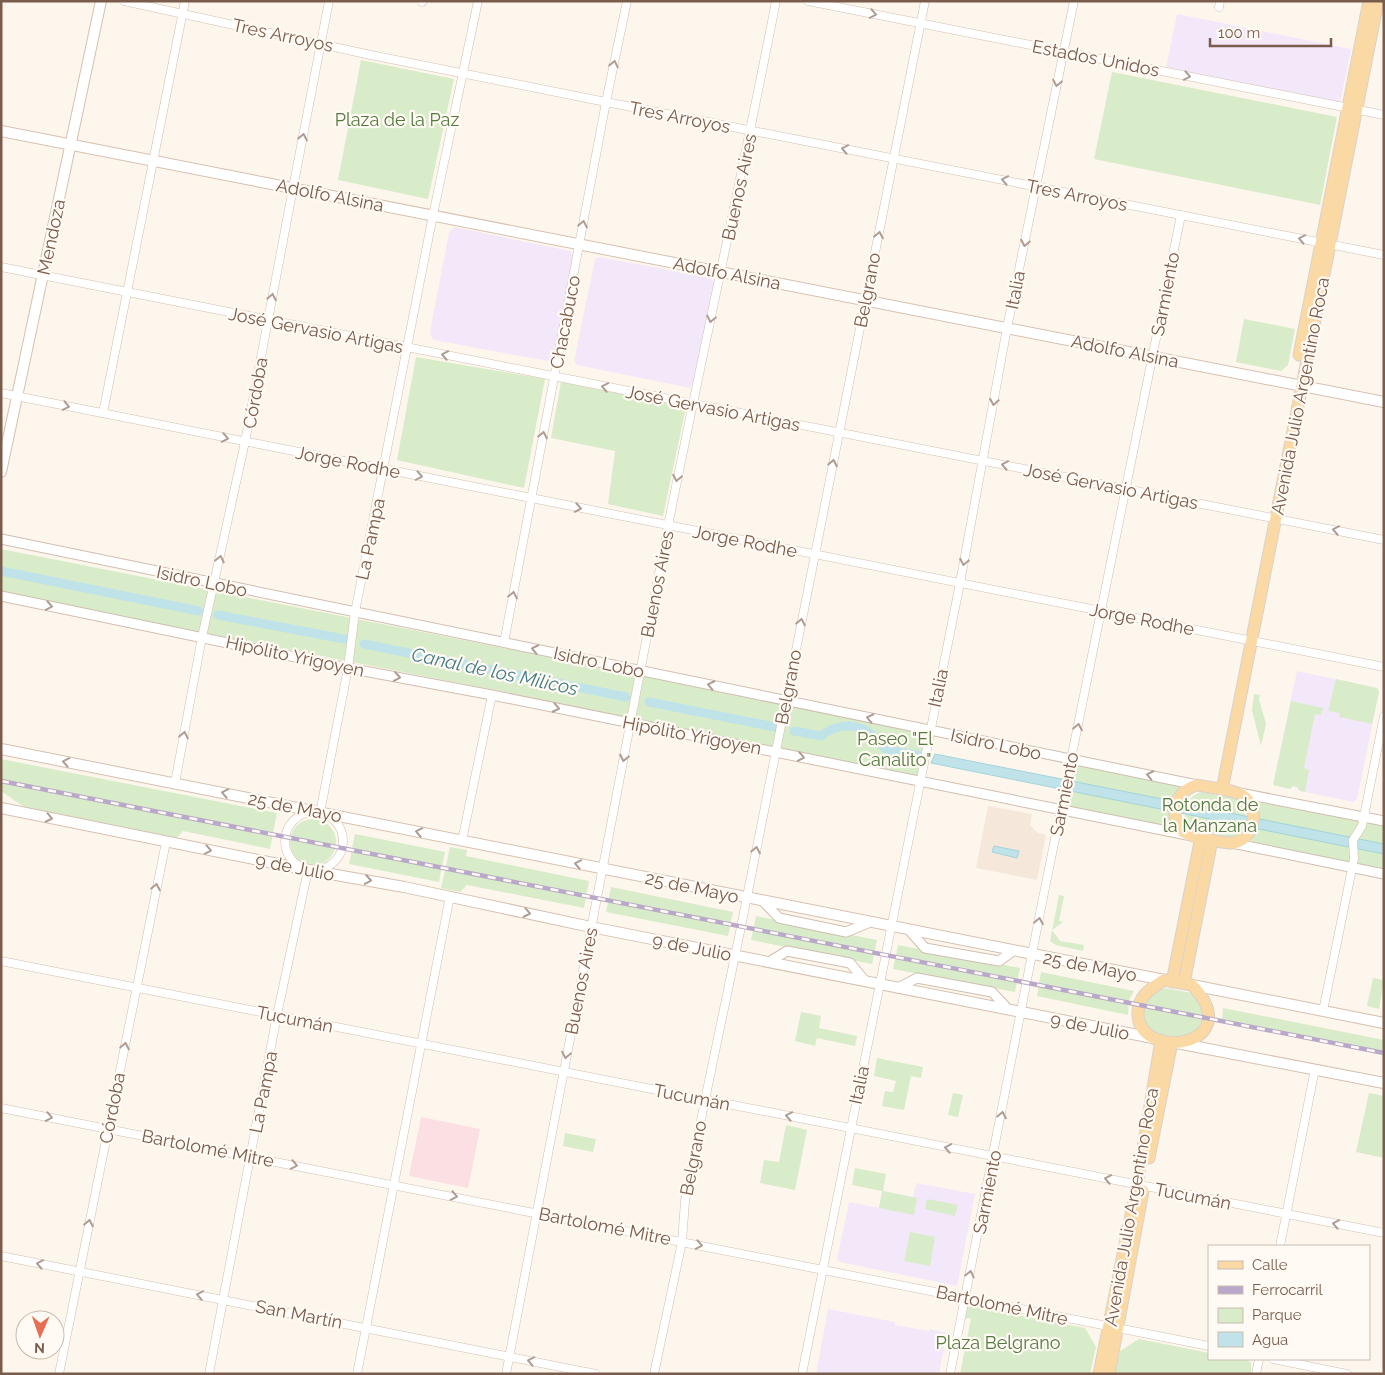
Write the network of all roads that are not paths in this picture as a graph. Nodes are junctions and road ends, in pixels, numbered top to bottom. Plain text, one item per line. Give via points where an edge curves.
1 (101, 1) edge
2 (124, 1) edge
3 (185, 1) edge
4 (329, 1) edge
5 (478, 1) edge
6 (627, 1) edge
7 (776, 1) edge
8 (808, 1) edge
9 (925, 1) edge
10 (1074, 1) edge
11 (1369, 1) edge
12 (1378, 1) edge
13 (183, 13) junction
14 (921, 24) junction
15 (321, 44) junction
16 (1064, 52) junction
17 (463, 73) junction
18 (606, 102) junction
19 (1352, 109) junction
20 (1384, 116) edge
21 (750, 130) junction
22 (1, 131) edge
23 (71, 144) junction
24 (894, 158) junction
25 (153, 160) junction
26 (1036, 186) junction
27 (293, 188) junction
28 (433, 215) junction
29 (1181, 215) junction
30 (1325, 243) junction
31 (579, 244) junction
32 (1384, 255) edge
33 (1, 267) edge
34 (721, 272) junction
35 (43, 276) junction
36 (126, 293) junction
37 (866, 300) junction
38 (268, 321) junction
39 (1008, 328) junction
40 (408, 348) junction
41 (1152, 356) junction
42 (554, 377) junction
43 (1298, 385) junction
44 (1, 394) edge
45 (18, 397) junction
46 (1384, 402) edge
47 (692, 404) junction
48 (103, 414) junction
49 (839, 433) junction
50 (246, 442) junction
51 (983, 461) junction
52 (384, 469) junction
53 (1, 472) edge
54 (1126, 489) junction
55 (531, 498) junction
56 (1272, 518) junction
57 (668, 526) junction
58 (1, 539) edge
59 (1384, 540) edge
60 (815, 554) junction
61 (960, 583) junction
62 (215, 584) junction
63 (1, 596) edge
64 (1101, 611) junction
65 (355, 612) junction
66 (202, 637) junction
67 (1248, 640) junction
68 (504, 643) junction
69 (1384, 667) edge
70 (348, 668) junction
71 (640, 671) junction
72 (492, 694) junction
73 (785, 700) junction
74 (1384, 716) edge
75 (631, 723) junction
76 (930, 730) junction
77 (1, 749) edge
78 (775, 752) junction
79 (1071, 759) junction
80 (920, 781) junction
81 (175, 783) junction
82 (1197, 785) junction
83 (1218, 789) junction
84 (1239, 793) junction
85 (1, 808) edge
86 (1061, 809) junction
87 (320, 812) junction
88 (1363, 817) junction
89 (1384, 821) edge
90 (1188, 835) junction
91 (1207, 838) junction
92 (462, 841) junction
93 (166, 842) junction
94 (1229, 843) junction
95 (1352, 867) junction
96 (603, 868) junction
97 (308, 870) junction
98 (1384, 874) edge
99 (450, 896) junction
100 (746, 898) junction
101 (591, 927) junction
102 (891, 927) junction
103 (1032, 954) junction
104 (735, 956) junction
105 (1, 961) edge
106 (1178, 983) junction
107 (880, 984) junction
108 (136, 987) junction
109 (1323, 1011) junction
110 (1021, 1012) junction
111 (277, 1015) junction
112 (1384, 1023) edge
113 (1166, 1041) junction
114 (422, 1044) junction
115 (1315, 1069) junction
116 (563, 1072) junction
117 (1384, 1084) edge
118 (704, 1100) junction
119 (1, 1108) edge
120 (108, 1128) junction
121 (850, 1128) junction
122 (251, 1156) junction
123 (994, 1157) junction
124 (394, 1184) junction
125 (1140, 1186) junction
126 (537, 1213) junction
127 (1286, 1214) junction
128 (1384, 1233) edge
129 (682, 1242) junction
130 (1280, 1245) edge
131 (1, 1256) edge
132 (823, 1269) junction
133 (80, 1271) junction
134 (965, 1297) junction
135 (223, 1300) junction
136 (366, 1327) junction
137 (1113, 1328) junction
138 (1208, 1346) edge
139 (509, 1356) junction
140 (1259, 1360) edge
141 (1278, 1360) edge
142 (59, 1374) edge
143 (209, 1374) edge
144 (357, 1374) edge
145 (506, 1374) edge
146 (596, 1374) edge
147 (654, 1374) edge
148 (802, 1374) edge
149 (950, 1374) edge
150 (1099, 1374) edge
151 (1109, 1374) edge
152 (1256, 1374) edge
153 (1347, 1374) edge

1 - 23 main road, Mendoza
2 - 13 street, Tres Arroyos
3 - 13 street
4 - 15 street, Córdoba
5 - 17 street, La Pampa
18 -> 6 street, Chacabuco
7 - 21 street, Buenos Aires
8 -> 14 street, Estados Unidos
9 - 14 street, Belgrano
10 - 16 street, Italia
11 - 19 main road, Avenida Julio Argentino Roca
12 - 19 main road, Avenida Julio Argentino Roca
13 - 15 street, Tres Arroyos
13 - 25 street
14 - 16 street, Estados Unidos
14 - 24 street, Belgrano
15 - 17 street, Tres Arroyos
27 -> 15 street, Córdoba
16 -> 19 street, Estados Unidos
16 -> 26 street, Italia
17 - 18 street, Tres Arroyos
17 - 28 street, La Pampa
18 - 21 street, Tres Arroyos
31 -> 18 street, Chacabuco
19 - 20 street, Estados Unidos
19 - 30 main road, Avenida Julio Argentino Roca
24 -> 21 street, Tres Arroyos
21 - 34 street, Buenos Aires
22 - 23 main road, Adolfo Alsina
23 - 25 main road, Adolfo Alsina
23 - 35 main road, Mendoza
26 -> 24 street, Tres Arroyos
37 -> 24 street, Belgrano
25 - 27 main road, Adolfo Alsina
25 - 36 street
26 - 29 street, Tres Arroyos
26 -> 39 street, Italia
27 - 28 main road, Adolfo Alsina
38 -> 27 street, Córdoba
28 - 31 main road, Adolfo Alsina
28 - 40 street, La Pampa
30 -> 29 street, Tres Arroyos
29 - 41 street, Sarmiento
30 - 32 street, Tres Arroyos
30 - 43 main road, Avenida Julio Argentino Roca
31 - 34 main road, Adolfo Alsina
31 - 42 street, Chacabuco
33 - 35 street, José Gervasio Artigas
34 - 37 main road, Adolfo Alsina
34 -> 47 street, Buenos Aires
35 - 36 street, José Gervasio Artigas
35 - 45 main road, Mendoza
36 - 38 street, José Gervasio Artigas
36 - 48 street
37 - 39 main road, Adolfo Alsina
37 - 49 street, Belgrano
38 - 40 street, José Gervasio Artigas
38 - 50 street, Córdoba
39 - 41 main road, Adolfo Alsina
39 -> 51 street, Italia
42 -> 40 street, José Gervasio Artigas
40 - 52 street, La Pampa
41 - 43 main road, Adolfo Alsina
41 - 54 street, Sarmiento
47 -> 42 street, José Gervasio Artigas
55 -> 42 street, Chacabuco
43 - 46 main road, Adolfo Alsina
43 - 56 main road, Avenida Julio Argentino Roca
44 - 45 street, Jorge Rodhe
45 -> 48 street, Jorge Rodhe
45 - 53 main road, Mendoza
47 - 49 street, José Gervasio Artigas
47 -> 57 street, Buenos Aires
48 -> 50 street, Jorge Rodhe
49 - 51 street, José Gervasio Artigas
60 -> 49 street, Belgrano
50 - 52 street, Jorge Rodhe
62 -> 50 street, Córdoba
54 -> 51 street, José Gervasio Artigas
51 -> 61 street, Italia
52 -> 55 street, Jorge Rodhe
52 - 65 street, La Pampa
54 - 56 street, José Gervasio Artigas
54 - 64 street, Sarmiento
55 -> 57 street, Jorge Rodhe
68 -> 55 street, Chacabuco
59 -> 56 street, José Gervasio Artigas
56 - 67 main road, Avenida Julio Argentino Roca
57 - 60 street, Jorge Rodhe
57 - 71 street, Buenos Aires
58 - 62 street, Isidro Lobo
60 - 61 street, Jorge Rodhe
73 -> 60 street, Belgrano
61 - 64 street, Jorge Rodhe
61 - 76 street, Italia
62 - 65 street, Isidro Lobo
62 - 66 street, Córdoba
63 -> 66 street, Hipólito Yrigoyen
64 - 67 street, Jorge Rodhe
79 -> 64 street, Sarmiento
65 - 68 street, Isidro Lobo
65 - 70 street, La Pampa
66 - 70 street, Hipólito Yrigoyen
81 -> 66 street, Córdoba
67 - 69 street, Jorge Rodhe
67 - 83 main road, Avenida Julio Argentino Roca
71 -> 68 street, Isidro Lobo
70 -> 72 street, Hipólito Yrigoyen
70 - 87 street, La Pampa
73 -> 71 street, Isidro Lobo
71 - 75 street, Buenos Aires
72 -> 75 street, Hipólito Yrigoyen
72 - 92 street
76 -> 73 street, Isidro Lobo
73 - 78 street, Belgrano
74 - 88 street
75 - 78 street, Hipólito Yrigoyen
75 -> 96 street, Buenos Aires
76 - 79 street, Isidro Lobo
76 - 80 street, Italia
81 -> 77 main road, 25 de Mayo
78 -> 80 street, Hipólito Yrigoyen
100 -> 78 street, Belgrano
82 -> 79 street, Isidro Lobo
79 - 86 street, Sarmiento
80 - 86 street, Hipólito Yrigoyen
80 - 102 street, Italia
87 -> 81 main road, 25 de Mayo
82 - 83 main road
82 - 90 main road via 1183,793 1175,808 1178,826
83 - 84 main road
84 - 88 street
84 - 94 main road via 1251,804 1252,825 1242,840
85 -> 93 main road, 9 de Julio
86 - 90 street, Hipólito Yrigoyen
103 -> 86 street, Sarmiento
92 -> 87 main road, 25 de Mayo
87 - 97 street via 308,812 297,817 285,836 286,849 292,860
87 - 97 street via 337,823 343,834 343,848 327,868
88 - 89 street
88 - 95 street via 1353,840
90 - 91 main road, Hipólito Yrigoyen
91 - 94 main road, Hipólito Yrigoyen
91 - 106 main road
96 -> 92 main road, 25 de Mayo
93 -> 97 main road, 9 de Julio
108 -> 93 street, Córdoba
94 - 95 street, Hipólito Yrigoyen
95 - 98 street, Hipólito Yrigoyen
95 - 109 street
96 - 100 main road, 25 de Mayo
96 - 101 street, Buenos Aires
97 -> 99 main road, 9 de Julio
97 - 111 street, La Pampa
99 -> 101 main road, 9 de Julio
99 - 114 street
100 - 102 main road, 25 de Mayo
100 - 104 street, Belgrano
101 - 104 main road, 9 de Julio
101 -> 116 street, Buenos Aires
102 - 103 main road, 25 de Mayo
102 - 107 street, Italia
103 - 106 main road, 25 de Mayo
103 - 110 street, Sarmiento
104 - 107 main road, 9 de Julio
104 - 118 street, Belgrano
105 - 108 street, Tucumán
106 - 109 main road, 25 de Mayo
106 - 113 main road via 1147,991 1139,1006 1138,1017 1147,1034
106 - 113 main road via 1206,1002 1209,1020 1200,1036 1190,1040
107 - 110 main road, 9 de Julio
107 - 121 street, Italia
108 - 111 street, Tucumán
120 -> 108 street, Córdoba
109 - 112 main road, 25 de Mayo
110 - 113 main road, 9 de Julio
123 -> 110 street, Sarmiento
111 - 114 street, Tucumán
111 - 122 street, La Pampa
113 - 115 main road, 9 de Julio
113 - 125 main road, Avenida Julio Argentino Roca
114 - 116 street, Tucumán
114 - 124 street
115 - 117 main road, 9 de Julio
115 - 127 street
116 - 118 street, Tucumán
116 - 126 street, Buenos Aires
121 -> 118 street, Tucumán
118 - 129 street, Belgrano via 685,1201
119 -> 120 street, Bartolomé Mitre
120 - 122 street, Bartolomé Mitre
133 -> 120 street, Córdoba
123 -> 121 street, Tucumán
121 - 132 street, Italia
122 -> 124 street, Bartolomé Mitre
122 - 135 street, La Pampa
125 -> 123 street, Tucumán
134 -> 123 street, Sarmiento
124 -> 126 street, Bartolomé Mitre
124 - 136 street
125 - 127 street, Tucumán
125 - 137 main road, Avenida Julio Argentino Roca
126 - 129 street, Bartolomé Mitre
126 - 139 street, Buenos Aires
128 -> 127 street, Tucumán
127 - 130 street
129 -> 132 street, Bartolomé Mitre
129 - 147 street, Belgrano
133 -> 131 street, San Martín
132 - 134 street, Bartolomé Mitre
132 - 148 street, Italia
135 -> 133 street, San Martín
133 - 142 street, Córdoba
134 - 137 street, Bartolomé Mitre
134 - 149 street, Sarmiento
135 - 136 street, San Martín
135 - 143 street, La Pampa
136 - 139 street, San Martín
136 - 144 street
137 - 138 street, Bartolomé Mitre
137 - 150 main road, Avenida Julio Argentino Roca
137 - 151 main road, Avenida Julio Argentino Roca
139 - 145 street, Buenos Aires
146 -> 139 street, San Martín
140 - 152 street
141 - 153 street

